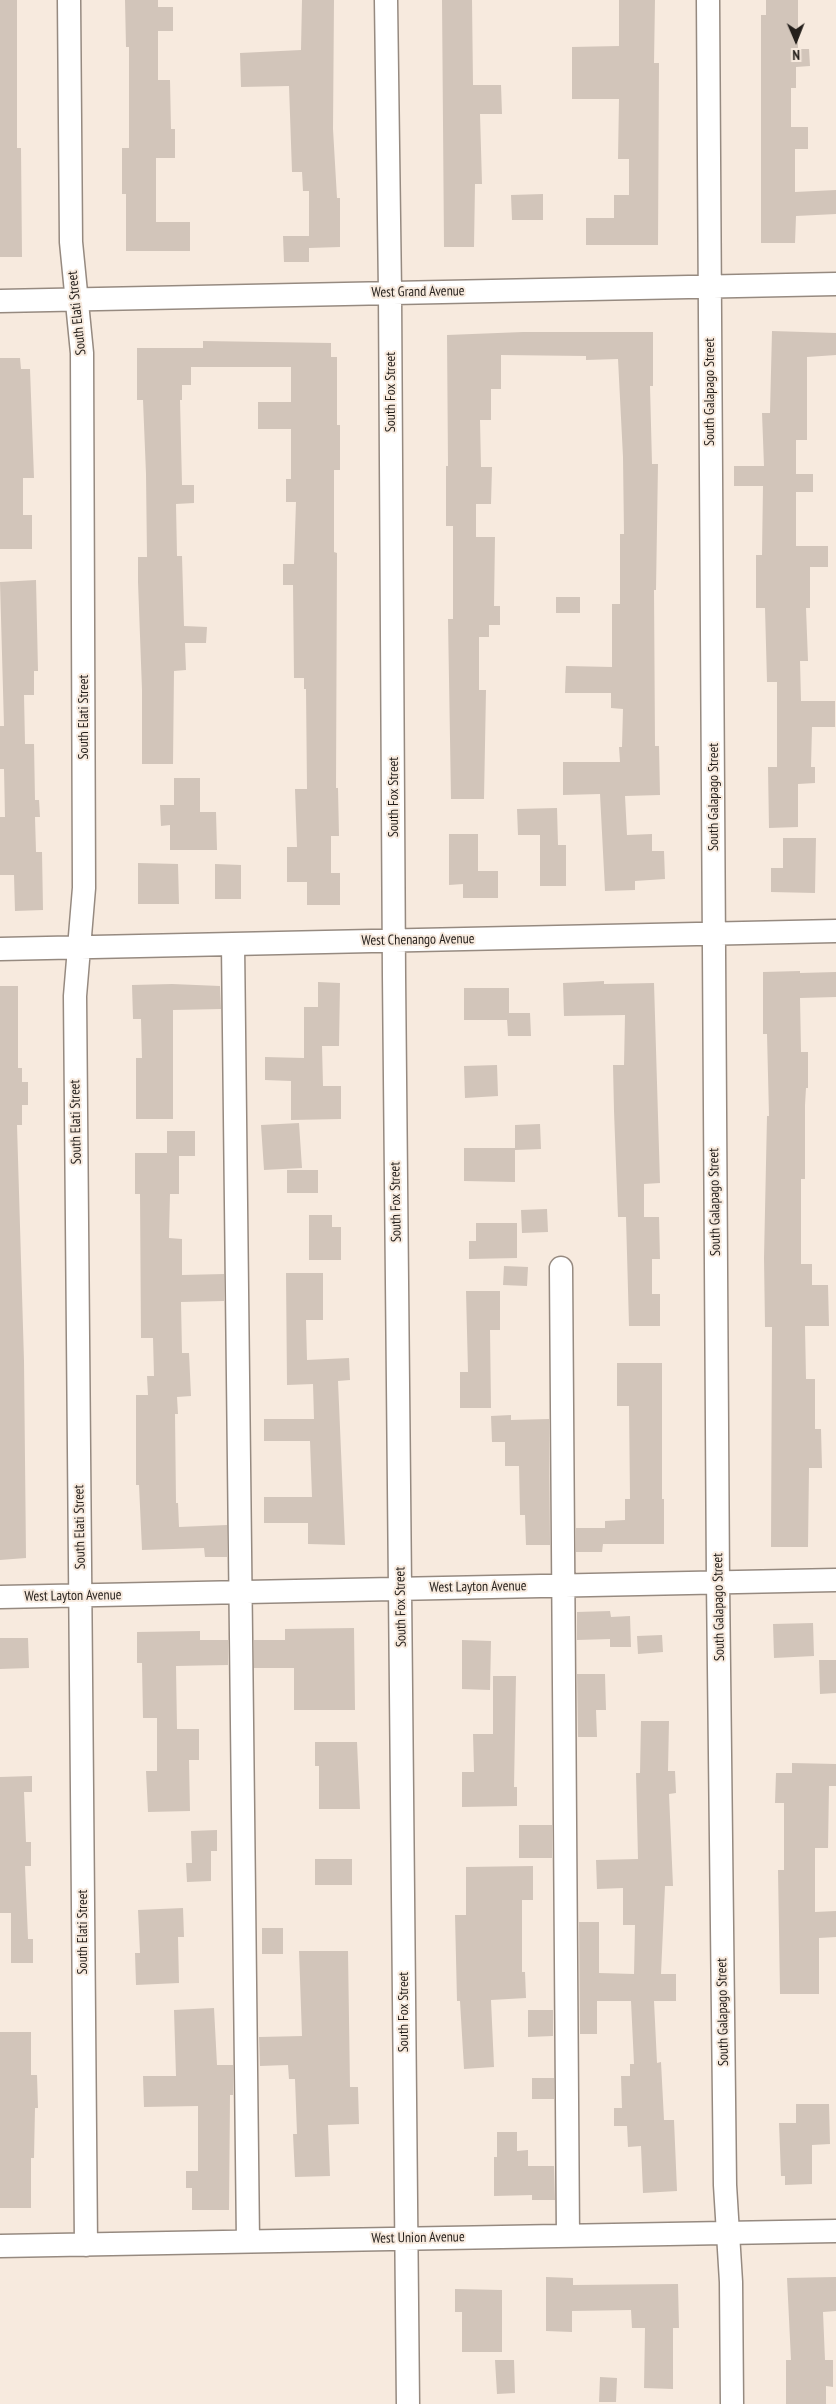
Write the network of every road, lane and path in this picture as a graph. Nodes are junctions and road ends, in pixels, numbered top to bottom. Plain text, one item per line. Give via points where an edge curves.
1 (69, 0) edge
2 (386, 0) edge
3 (708, 0) edge
4 (836, 284) edge
5 (709, 286) junction
6 (390, 292) junction
7 (77, 300) junction
8 (0, 301) edge
9 (836, 931) edge
10 (712, 934) junction
11 (394, 940) junction
12 (233, 944) junction
13 (79, 947) junction
14 (0, 949) edge
15 (561, 1268) dead end
16 (836, 1580) edge
17 (718, 1582) junction
18 (562, 1586) junction
19 (401, 1589) junction
20 (241, 1592) junction
21 (80, 1595) junction
22 (0, 1597) edge
23 (836, 2231) edge
24 (728, 2233) junction
25 (568, 2236) junction
26 (406, 2238) junction
27 (248, 2242) junction
28 (86, 2245) junction
29 (0, 2246) edge
30 (408, 2404) edge
31 (732, 2404) edge

1 - 7 street, South Elati Street via 71,242
2 - 6 street, South Fox Street
3 - 5 street, South Galapago Street
4 - 5 street, West Grand Avenue
5 - 6 street, West Grand Avenue
5 - 10 street, South Galapago Street
6 - 7 street, West Grand Avenue
6 - 11 street, South Fox Street
7 - 8 street, West Grand Avenue
7 - 13 street, South Elati Street via 82,353 84,888
9 - 10 street, West Chenango Avenue
10 - 11 street, West Chenango Avenue
10 - 17 street, South Galapago Street
11 - 12 street, West Chenango Avenue
11 - 19 street, South Fox Street
12 - 13 street, West Chenango Avenue
12 - 20 street
13 - 14 street, West Chenango Avenue
13 - 21 street, South Elati Street via 75,996
15 - 18 street
16 - 17 street, West Layton Avenue
17 - 18 street, West Layton Avenue
17 - 24 street, South Galapago Street
18 - 19 street, West Layton Avenue
18 - 25 street
19 - 20 street, West Layton Avenue
19 - 26 street, South Fox Street
20 - 21 street, West Layton Avenue
20 - 27 street
21 - 22 street, West Layton Avenue
21 - 28 street, South Elati Street
23 - 24 street, West Union Avenue
24 - 25 street, West Union Avenue
24 - 31 street, South Galapago Street
25 - 26 street, West Union Avenue
26 - 27 street, West Union Avenue
26 - 30 street, South Fox Street
27 - 28 street, West Union Avenue
28 - 29 street, West Union Avenue

